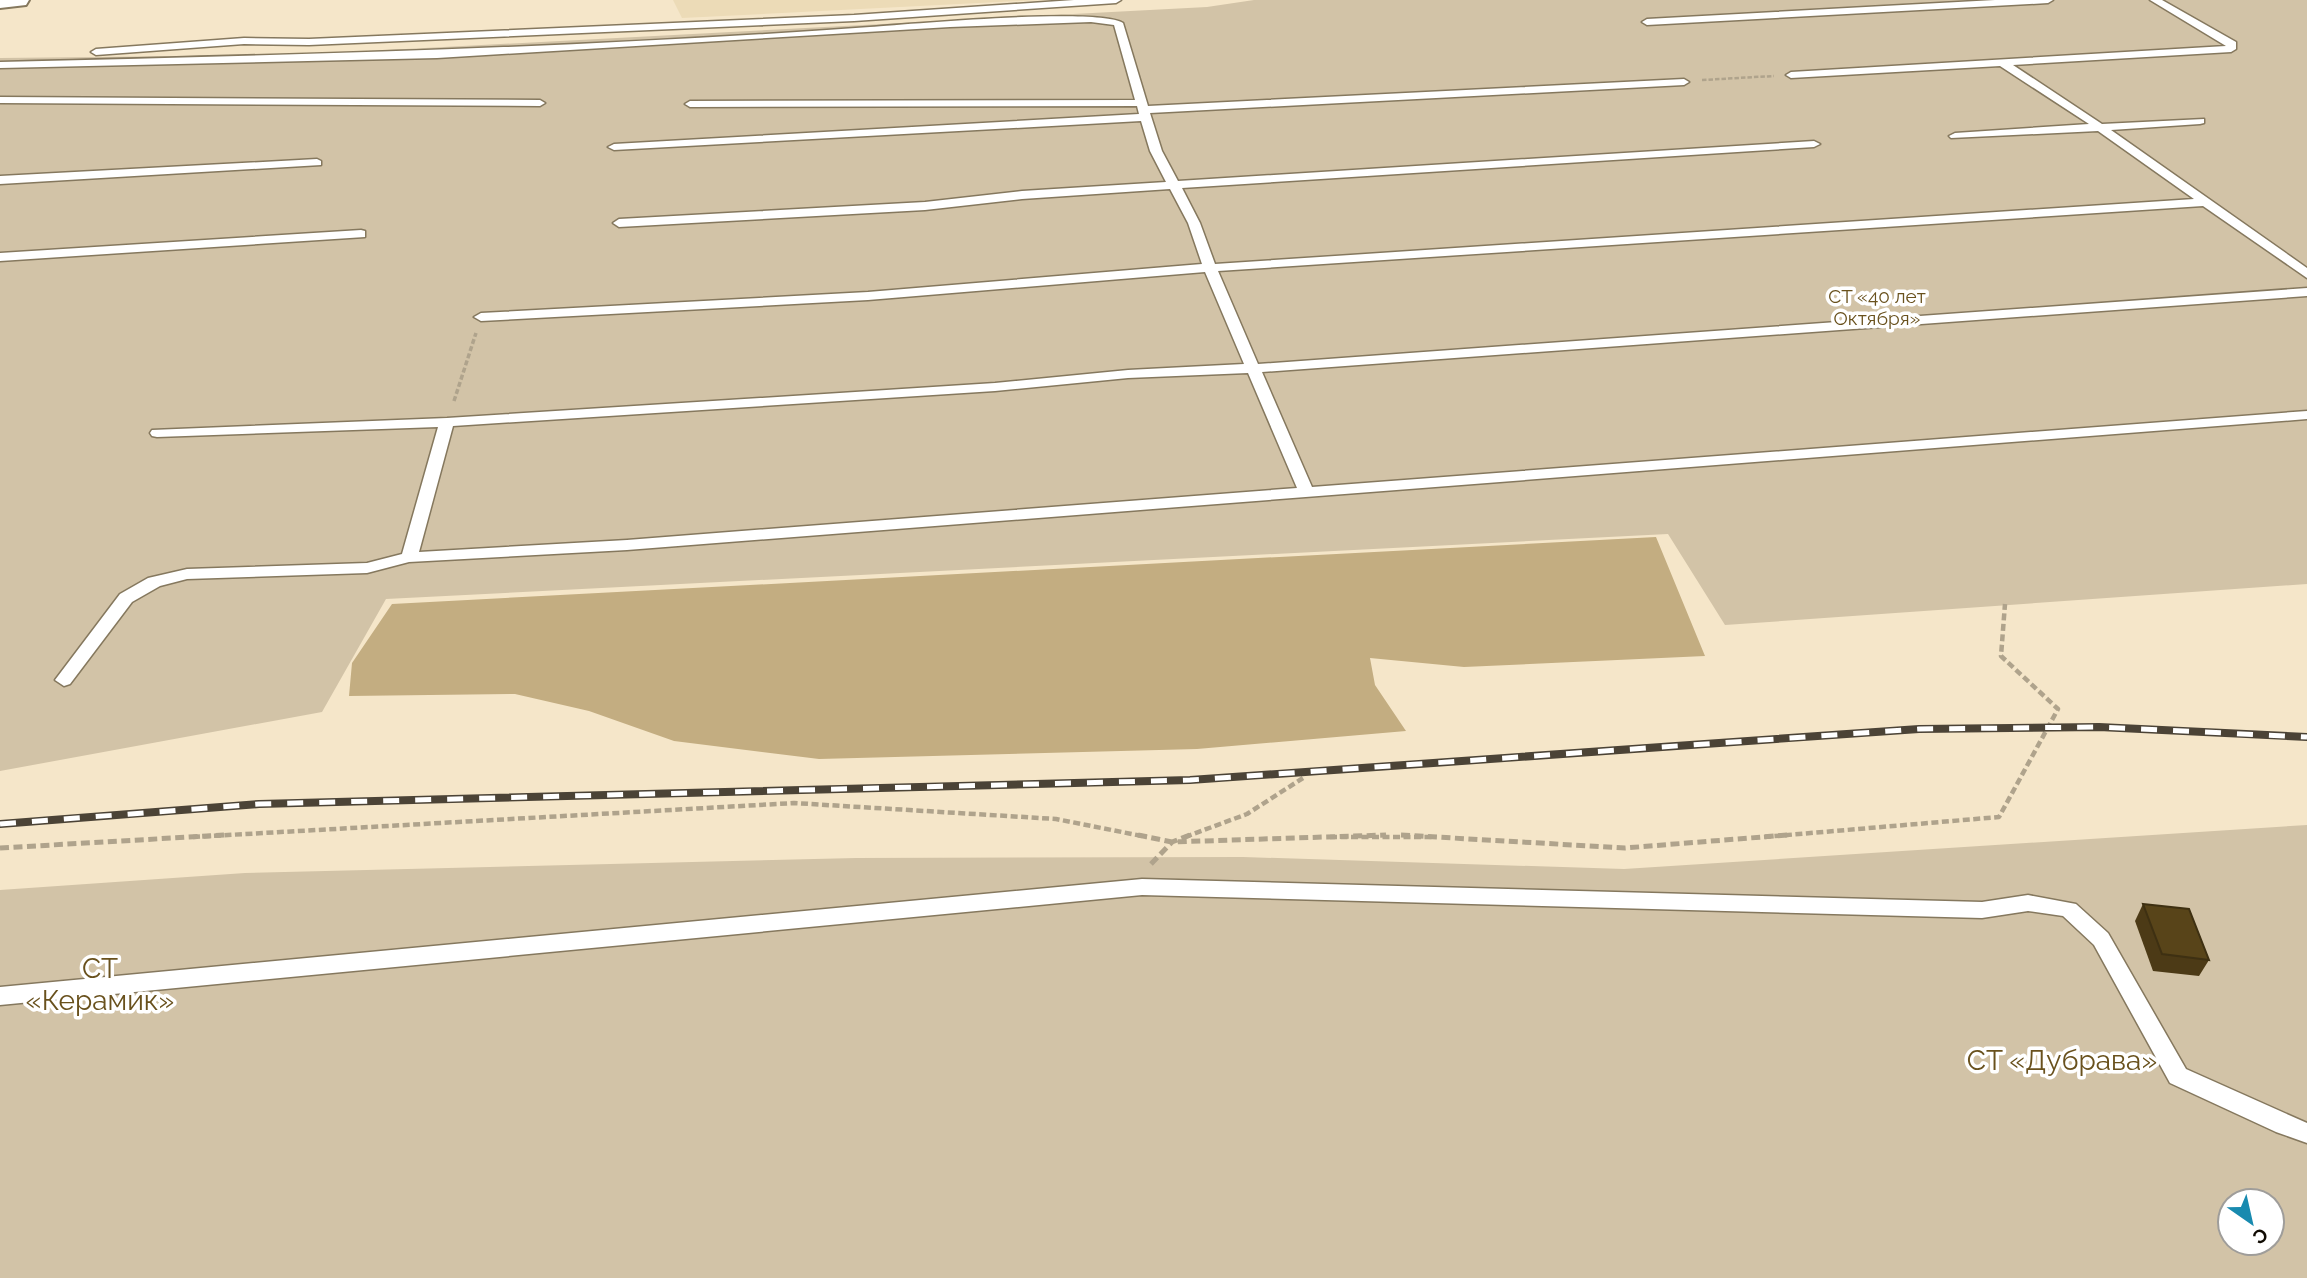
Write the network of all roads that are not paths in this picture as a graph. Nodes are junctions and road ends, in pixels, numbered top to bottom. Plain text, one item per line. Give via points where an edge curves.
1 (18, 0) edge
2 (1116, 0) edge
3 (2048, 0) edge
4 (2155, 0) edge
5 (0, 2) edge
6 (1647, 22) dead end
7 (0, 55) edge
8 (2003, 63) junction
9 (0, 65) edge
10 (1791, 75) dead end
11 (1684, 82) dead end
12 (0, 100) edge
13 (540, 103) dead end
14 (691, 103) dead end
15 (1142, 110) junction
16 (2200, 121) dead end
17 (2101, 127) junction
18 (1955, 136) dead end
19 (1814, 145) dead end
20 (614, 147) dead end
21 (317, 163) dead end
22 (0, 180) edge
23 (1173, 186) junction
24 (2206, 202) junction
25 (620, 223) dead end
26 (360, 234) dead end
27 (0, 257) edge
28 (1210, 268) junction
29 (2307, 274) edge
30 (2307, 292) edge
31 (481, 317) road end
32 (1255, 368) junction
33 (2307, 415) edge
34 (447, 422) junction
35 (157, 433) dead end
36 (1306, 492) junction
37 (409, 557) junction
38 (64, 680) dead end
39 (0, 996) edge
40 (2307, 1133) edge

1 - 5 main road
2 - 7 lane via 854,18
3 - 6 lane
4 - 8 lane via 2218,34 2232,44 2231,49
8 - 10 lane
8 - 17 lane
9 - 15 lane via 437,55 1091,19 1118,23
11 - 15 lane
12 - 13 lane
14 - 15 lane
15 - 20 lane
15 - 23 lane
16 - 17 lane
17 - 18 lane
17 - 24 lane
19 - 23 lane
21 - 22 lane
23 - 25 lane
23 - 28 lane via 1194,223
24 - 28 lane
24 - 29 lane
26 - 27 lane
28 - 31 lane via 876,295
28 - 32 lane
30 - 32 lane
32 - 34 lane
32 - 36 lane
33 - 36 lane
34 - 35 lane
34 - 37 lane
36 - 37 lane via 627,545
37 - 38 lane via 367,568 187,574 154,582 126,598
39 - 40 lane via 1142,887 1982,910 2028,903 2068,909 2101,939 2178,1076

